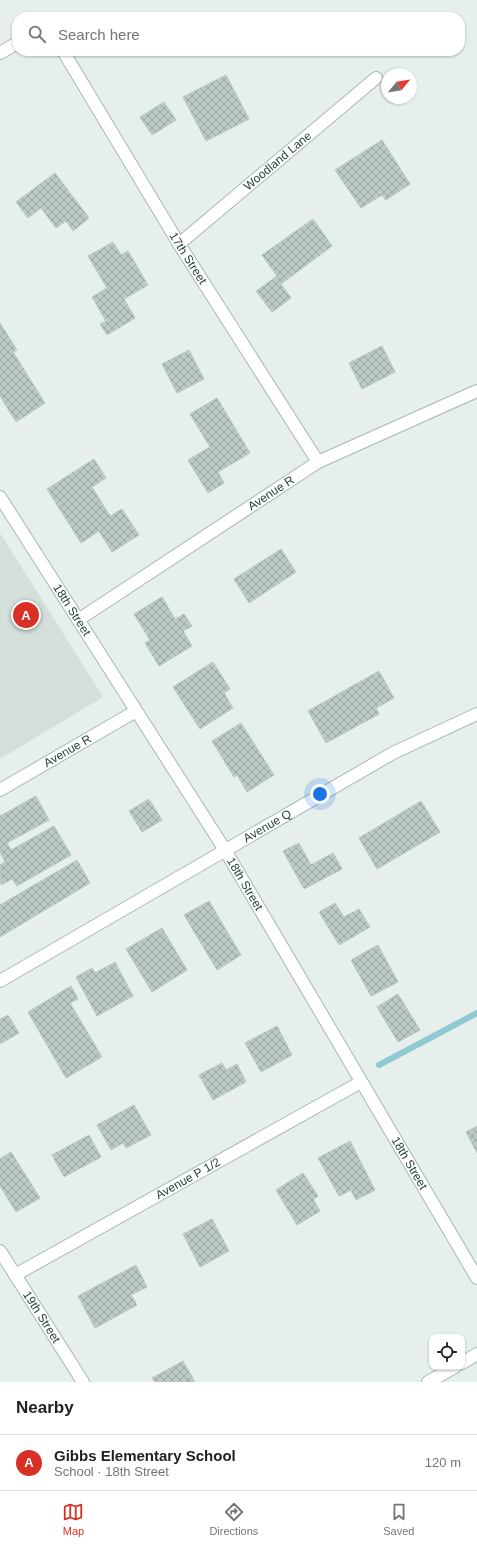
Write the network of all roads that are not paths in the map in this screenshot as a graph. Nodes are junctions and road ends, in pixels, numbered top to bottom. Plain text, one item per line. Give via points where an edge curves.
1 (12, 46) edge
2 (0, 54) edge
3 (66, 56) edge
4 (376, 78) dead end
5 (179, 244) junction
6 (477, 391) edge
7 (318, 462) junction
8 (0, 497) edge
9 (78, 620) junction
10 (136, 711) junction
11 (477, 714) edge
12 (0, 790) edge
13 (225, 850) junction
14 (0, 981) edge
15 (361, 1082) junction
16 (0, 1251) edge
17 (15, 1275) junction
18 (477, 1278) edge
19 (477, 1354) edge
20 (465, 1361) edge
21 (450, 1370) edge
22 (83, 1382) edge
23 (428, 1382) edge

1 - 2 street
3 - 5 street, 17th Street
4 - 5 street, Woodland Lane
5 - 7 street, 17th Street
6 - 7 street, Avenue R
7 - 9 street, Avenue R
8 - 9 street, 18th Street
9 - 10 street, 18th Street
10 - 12 street, Avenue R
10 - 13 street, 18th Street
11 - 13 street, Avenue Q via 393,753
13 - 14 street, Avenue Q
13 - 15 street, 18th Street
15 - 17 street, Avenue P 1/2
15 - 18 street, 18th Street
16 - 17 street, 19th Street
17 - 22 street, 19th Street
19 - 20 street
21 - 23 street

